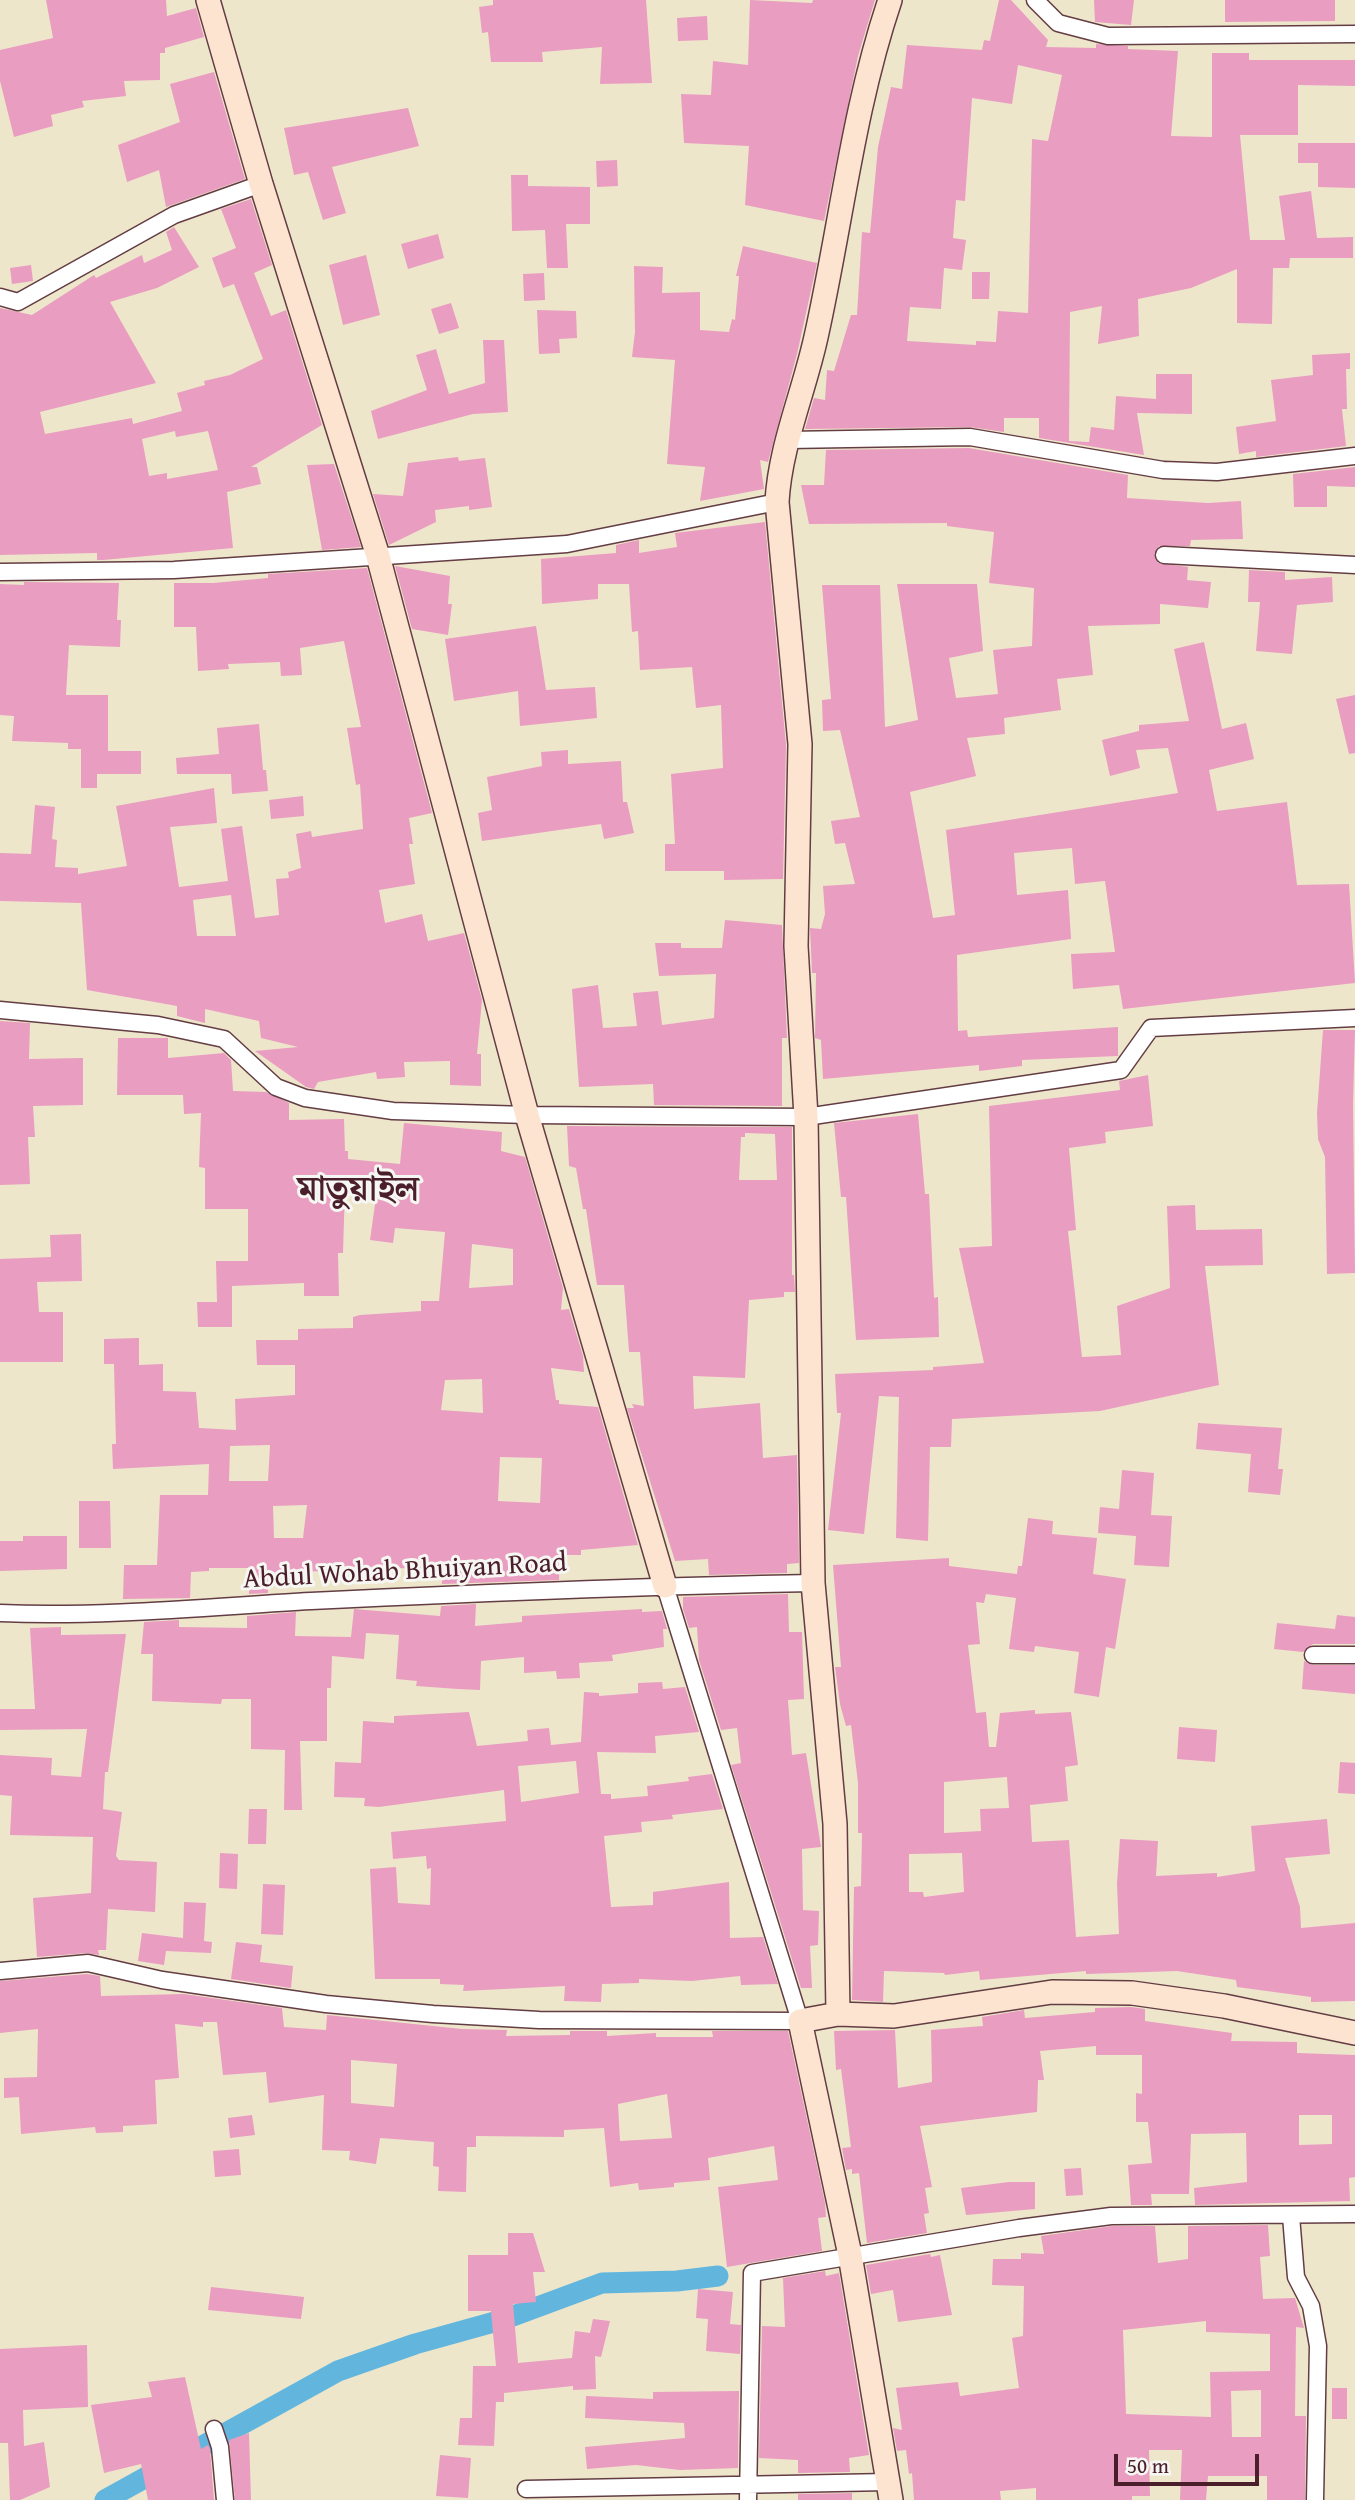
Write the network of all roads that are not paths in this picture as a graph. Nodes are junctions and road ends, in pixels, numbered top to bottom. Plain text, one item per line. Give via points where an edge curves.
1 (208, 0) edge
2 (890, 0) edge
3 (1035, 0) edge
4 (1355, 34) edge
5 (261, 184) junction
6 (0, 297) edge
7 (788, 440) junction
8 (1355, 456) edge
9 (777, 502) junction
10 (1164, 555) dead end
11 (378, 556) junction
12 (1355, 565) edge
13 (0, 572) edge
14 (0, 1010) edge
15 (1355, 1018) edge
16 (527, 1115) junction
17 (806, 1117) junction
18 (813, 1583) junction
19 (665, 1586) junction
20 (0, 1613) edge
21 (1313, 1655) dead end
22 (1355, 1655) edge
23 (0, 1971) edge
24 (838, 2014) junction
25 (800, 2021) junction
26 (1355, 2033) edge
27 (1355, 2214) edge
28 (1291, 2216) junction
29 (850, 2255) junction
30 (214, 2429) dead end
31 (526, 2489) dead end
32 (890, 2491) edge
33 (749, 2492) edge
34 (225, 2500) edge
35 (1315, 2500) edge

1 - 5 street
2 - 7 street via 870,60 816,338
3 - 4 street via 1058,23 1108,36
5 - 6 street via 174,215 18,302
5 - 11 street
7 - 8 street via 970,437 1163,470 1217,472
7 - 9 street via 778,474
9 - 11 street via 567,544
9 - 17 street via 800,744 796,946
10 - 12 street
11 - 13 street via 174,570
11 - 16 street
14 - 16 street via 158,1025 224,1039 276,1087 305,1098 393,1111
15 - 17 street via 1151,1028 1121,1070
16 - 17 street
16 - 19 street
17 - 18 street
18 - 19 street, Abdul Wohab Bhuiyan Road
18 - 24 street via 835,1824
19 - 20 street, Abdul Wohab Bhuiyan Road via 75,1616
19 - 25 street
21 - 22 street
23 - 25 street via 88,1963 162,1980 433,2014 539,2020
24 - 25 street
24 - 26 street via 894,2016 1052,1992 1132,1993
25 - 29 street
27 - 28 street
28 - 29 street via 1111,2217
28 - 35 street via 1296,2277 1311,2306 1318,2346
29 - 32 street
29 - 33 street via 752,2273
30 - 34 street
31 - 33 street
32 - 33 street

